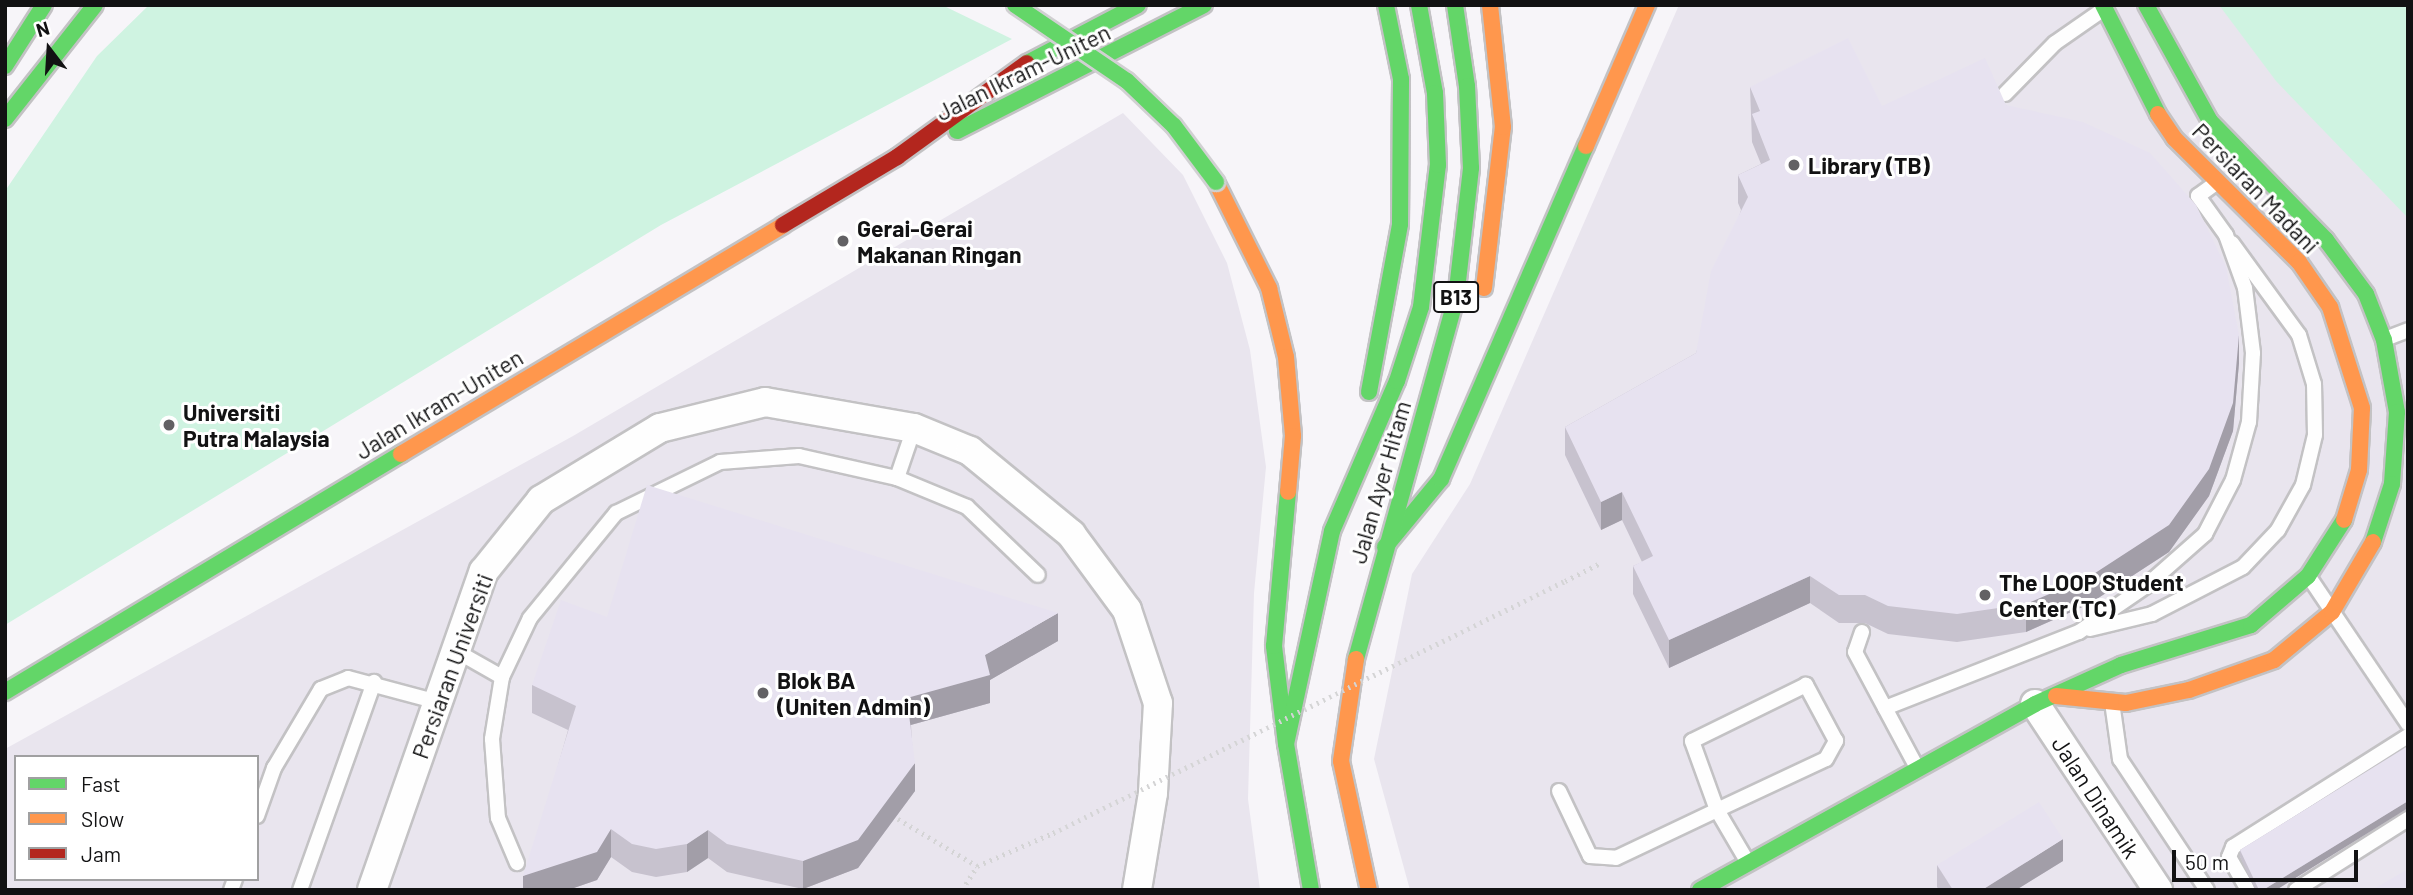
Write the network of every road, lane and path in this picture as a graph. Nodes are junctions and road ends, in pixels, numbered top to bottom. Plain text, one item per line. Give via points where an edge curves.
1 (44, 5) edge
2 (94, 5) edge
3 (1015, 5) edge
4 (1138, 5) edge
5 (1205, 5) edge
6 (1386, 5) edge
7 (1419, 5) edge
8 (1455, 5) edge
9 (1490, 5) edge
10 (1647, 5) edge
11 (2146, 5) edge
12 (2106, 6) edge
13 (5, 65) edge
14 (2005, 94) dead end
15 (5, 119) edge
16 (897, 157) junction
17 (2244, 159) junction
18 (2216, 183) junction
19 (2226, 235) junction
20 (1480, 307) dead end
21 (2408, 330) edge
22 (2384, 340) junction
23 (2348, 354) junction
24 (1443, 417) dead end
25 (914, 428) junction
26 (897, 478) junction
27 (1349, 488) junction
28 (1398, 502) junction
29 (1385, 547) junction
30 (1599, 564) dead end
31 (1038, 575) dead end
32 (2308, 576) junction
33 (2332, 612) junction
34 (1862, 632) dead end
35 (2079, 632) junction
36 (456, 651) junction
37 (502, 677) junction
38 (374, 682) junction
39 (5, 692) edge
40 (2044, 700) junction
41 (2112, 701) junction
42 (438, 702) junction
43 (1885, 709) junction
44 (2408, 724) edge
45 (2408, 736) edge
46 (1286, 744) junction
47 (1916, 766) junction
48 (1559, 792) dead end
49 (259, 810) edge
50 (1717, 810) junction
51 (898, 819) dead end
52 (2408, 819) edge
53 (1748, 862) junction
54 (517, 863) dead end
55 (977, 866) junction
56 (300, 890) edge
57 (372, 890) edge
58 (962, 890) edge
59 (1138, 890) edge
60 (1311, 890) edge
61 (1369, 890) edge
62 (1700, 890) edge
63 (2158, 890) edge
64 (2207, 890) edge
65 (2248, 890) edge
66 (2295, 890) edge

1 - 13 main road
2 - 15 main road
3 - 46 main road, bridge via 1127,81 1174,126 1216,182 1269,288 1286,357 1293,436 1274,646
4 - 16 main road, Jalan Ikram-Uniten via 1013,70
5 - 16 main road, Jalan Ikram-Uniten via 1030,98
6 - 27 main road via 1401,79 1400,224 1374,377 1347,455
7 - 27 main road, Jalan Ayer Hitam / B13 via 1435,93 1438,165 1421,307 1397,381
8 - 28 main road, Jalan Ayer Hitam / B13 via 1467,86 1471,168 1456,299
9 - 20 main road via 1503,127 1495,229
10 - 29 main road via 1441,479
11 - 17 main road, Persiaran Madani via 2197,100
12 - 14 lane via 2055,43
12 - 18 main road, Persiaran Madani via 2139,84 2174,138
16 - 39 main road, Jalan Ikram-Uniten
17 - 18 main road
17 - 22 main road, Persiaran Madani via 2326,240 2366,294
18 - 19 lane via 2198,196
18 - 23 main road, Persiaran Madani via 2299,262 2330,307
19 - 35 lane via 2245,288 2253,353 2249,422 2233,480 2205,534 2146,586
19 - 35 lane via 2300,335 2314,384 2315,435 2303,485 2278,530 2243,567 2151,614
21 - 22 lane
22 - 23 main road
22 - 33 main road, Persiaran Madani via 2397,412 2392,484 2375,539
23 - 32 main road, Persiaran Madani via 2362,408 2359,470 2343,524
24 - 28 main road via 1423,469
25 - 26 lane
25 - 36 street, Persiaran Universiti via 765,402 660,428 541,500 484,571
25 - 59 street, Persiaran Universiti via 970,452 1071,534 1127,610 1158,703 1153,793
26 - 31 lane via 968,507
26 - 37 lane via 799,456 720,462 617,513 530,618
27 - 46 main road, Jalan Ayer Hitam / B13 via 1315,584
28 - 29 main road, Jalan Ayer Hitam / B13
29 - 61 main road, Jalan Ayer Hitam / B13 via 1359,639 1342,761
30 - 55 path, bridge via 1053,833
32 - 33 lane
32 - 40 main road, Persiaran Madani via 2251,625 2121,665
33 - 41 main road, Persiaran Madani via 2274,660 2189,690
33 - 44 lane
34 - 43 lane via 1855,652
35 - 43 lane
36 - 37 lane
36 - 42 street, Persiaran Universiti
37 - 54 lane via 492,739 498,818
38 - 42 lane
38 - 49 lane via 348,678 321,689 274,768
38 - 56 lane
40 - 41 main road, Persiaran Madani
40 - 47 main road
40 - 63 street, Jalan Dinamik
41 - 64 lane via 2120,759
42 - 57 street, Persiaran Universiti
43 - 47 lane
45 - 65 lane via 2233,847 2230,857
46 - 60 main road, Jalan Ayer Hitam / B13
47 - 53 main road
48 - 50 lane via 1590,856 1601,860
50 - 50 lane via 1692,741 1806,685 1836,741 1833,752
50 - 53 lane
51 - 55 path
52 - 66 lane
53 - 62 main road
55 - 58 path

